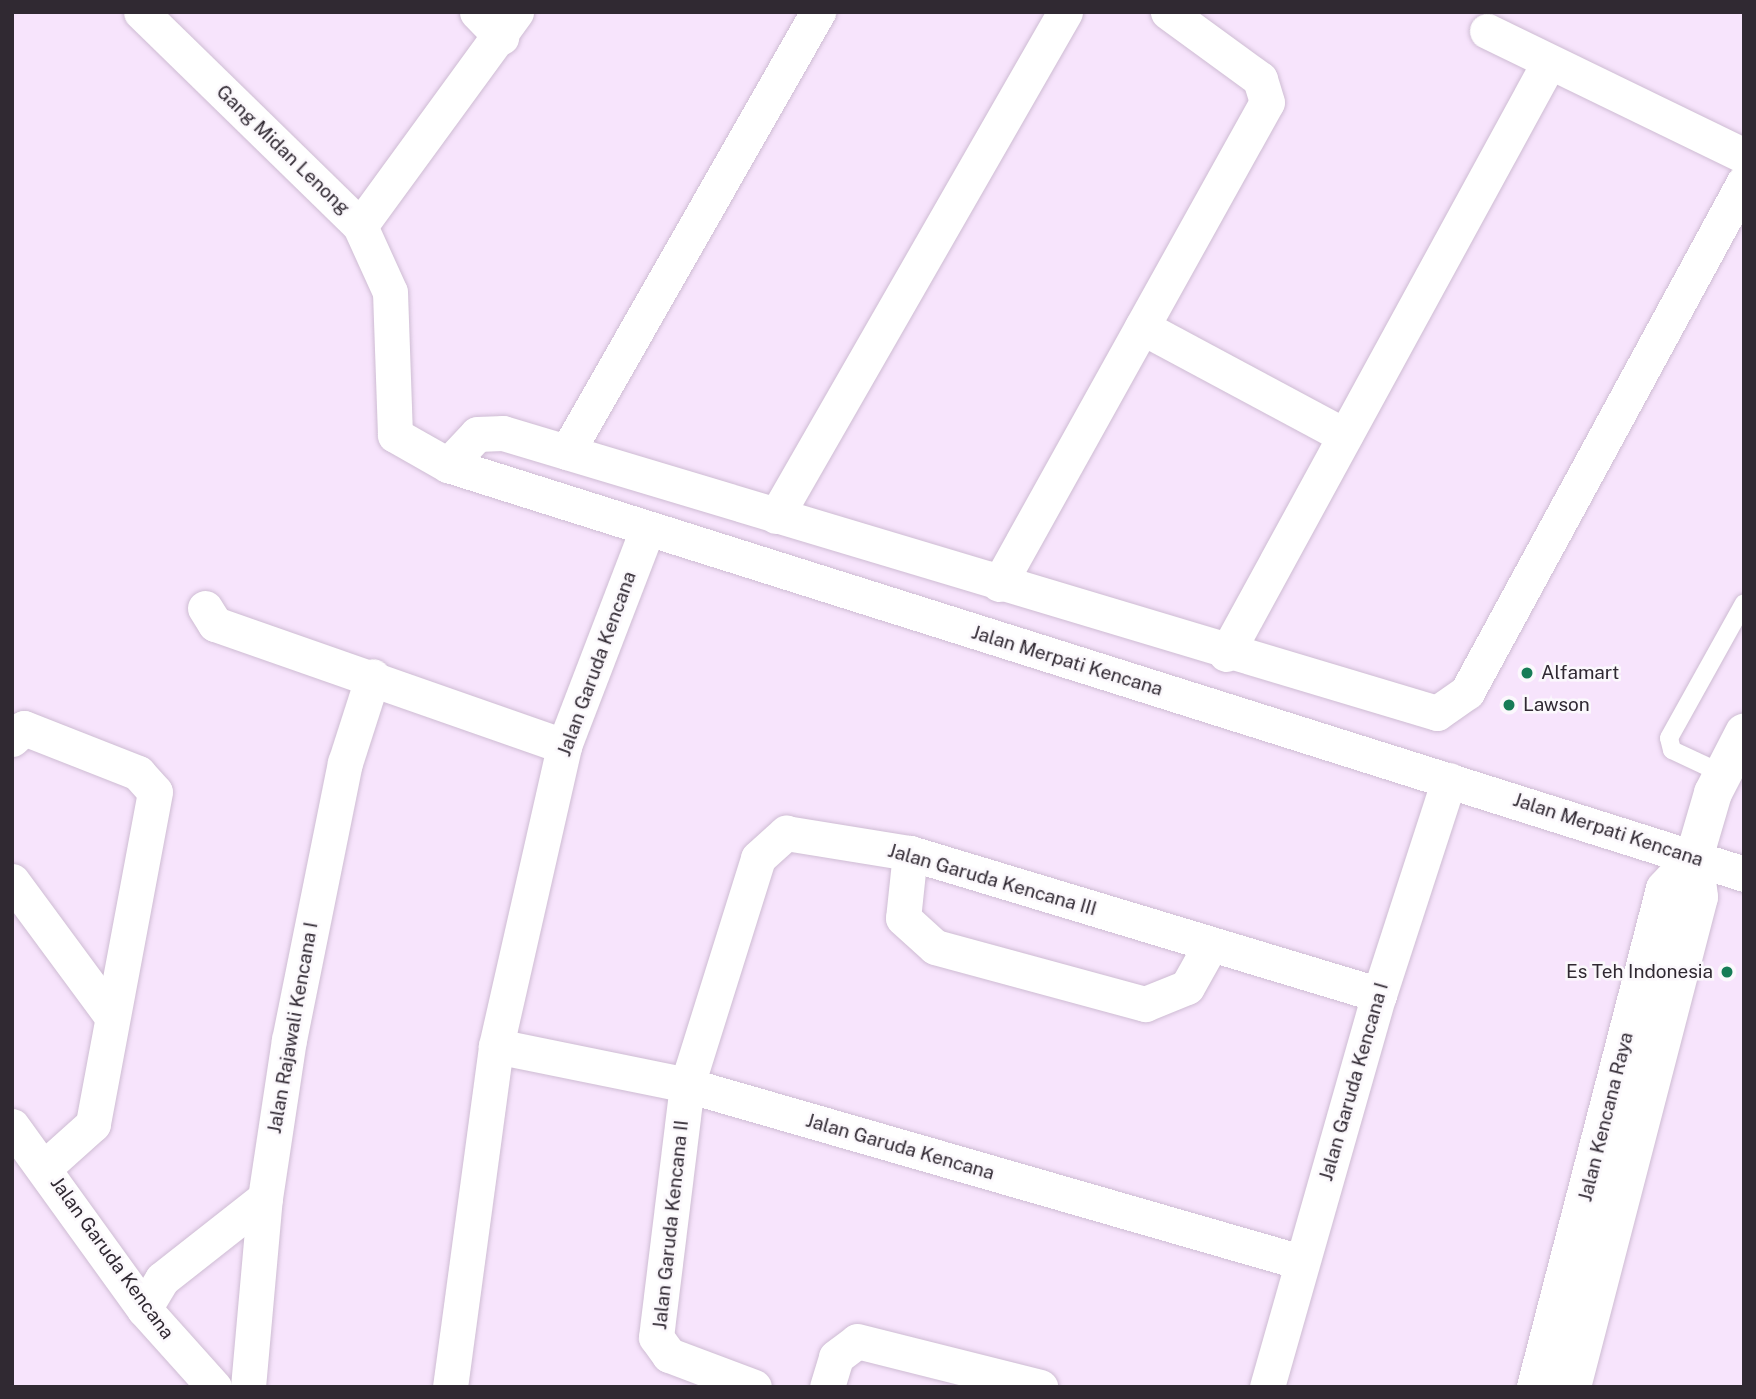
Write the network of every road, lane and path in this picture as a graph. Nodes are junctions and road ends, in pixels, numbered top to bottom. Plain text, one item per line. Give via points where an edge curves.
1 (141, 12) edge
2 (477, 12) edge
3 (817, 12) edge
4 (1065, 12) edge
5 (1168, 12) edge
6 (508, 25) edge
7 (1488, 31) dead end
8 (1549, 62) junction
9 (1744, 156) edge
10 (1744, 182) edge
11 (360, 226) junction
12 (1142, 327) junction
13 (395, 435) joint
14 (1345, 436) junction
15 (567, 452) junction
16 (448, 466) junction
17 (776, 516) junction
18 (647, 530) junction
19 (999, 584) junction
20 (1744, 603) edge
21 (205, 608) dead end
22 (1124, 623) junction
23 (1226, 654) junction
24 (1110, 674) junction
25 (373, 676) junction
26 (1744, 733) edge
27 (12, 739) edge
28 (564, 746) junction
29 (1721, 773) junction
30 (1449, 780) junction
31 (910, 853) junction
32 (1694, 858) junction
33 (1744, 874) edge
34 (12, 881) edge
35 (1210, 944) junction
36 (1379, 995) junction
37 (110, 1014) junction
38 (496, 1046) junction
39 (687, 1086) junction
40 (12, 1126) edge
41 (45, 1167) junction
42 (265, 1198) junction
43 (1301, 1262) junction
44 (144, 1309) junction
45 (214, 1387) edge
46 (248, 1387) edge
47 (450, 1387) edge
48 (754, 1387) edge
49 (827, 1387) edge
50 (1040, 1387) edge
51 (1267, 1387) edge
52 (1536, 1387) edge
53 (1572, 1387) edge

1 - 11 street, Gang Midan Lenong
2 - 6 street
3 - 15 street
4 - 17 street
5 - 12 street via 1259,79 1267,102
6 - 11 street
7 - 8 street
8 - 9 street
8 - 14 street
10 - 23 street via 1467,692 1454,705 1417,712
11 - 13 street, Gang Midan Lenong via 390,292
12 - 14 street
12 - 19 street
13 - 16 street, Jalan Merpati Kencana
14 - 23 street
15 - 16 street via 485,429
15 - 17 street
16 - 18 street, Jalan Merpati Kencana
17 - 19 street
18 - 24 street, Jalan Merpati Kencana
18 - 28 street, Jalan Garuda Kencana
19 - 22 street
20 - 29 lane via 1669,738 1672,750
21 - 25 street via 215,624
22 - 23 street
22 - 24 street
24 - 30 street, Jalan Merpati Kencana
25 - 28 street
25 - 42 street, Jalan Rajawali Kencana I via 345,763 317,888
26 - 29 street, Jalan Kencana Raya
27 - 37 street via 24,728 138,774 155,792
28 - 38 street, Jalan Garuda Kencana
29 - 32 street, Jalan Kencana Raya
30 - 32 street, Jalan Merpati Kencana
30 - 36 street, Jalan Garuda Kencana I
31 - 35 street, Jalan Garuda Kencana III
31 - 35 street via 903,918 935,947 1145,1004 1187,987
31 - 39 street, Jalan Garuda Kencana III via 786,833 758,858
32 - 33 street, Jalan Merpati Kencana
32 - 52 street, Jalan Kencana Raya via 1665,890
32 - 53 street, Jalan Kencana Raya via 1699,897
34 - 37 street
35 - 36 street, Jalan Garuda Kencana III
36 - 43 street, Jalan Garuda Kencana I
37 - 41 street via 93,1124
38 - 39 street, Jalan Garuda Kencana
38 - 47 street, Jalan Garuda Kencana
39 - 43 street, Jalan Garuda Kencana
39 - 48 street, Jalan Garuda Kencana II via 656,1337 668,1355
40 - 41 street, Jalan Garuda Kencana
41 - 44 street, Jalan Garuda Kencana
42 - 44 street via 162,1279
42 - 46 street, Jalan Rajawali Kencana I
43 - 51 street, Jalan Garuda Kencana I
44 - 45 street, Jalan Garuda Kencana
49 - 50 street via 836,1357 858,1341

